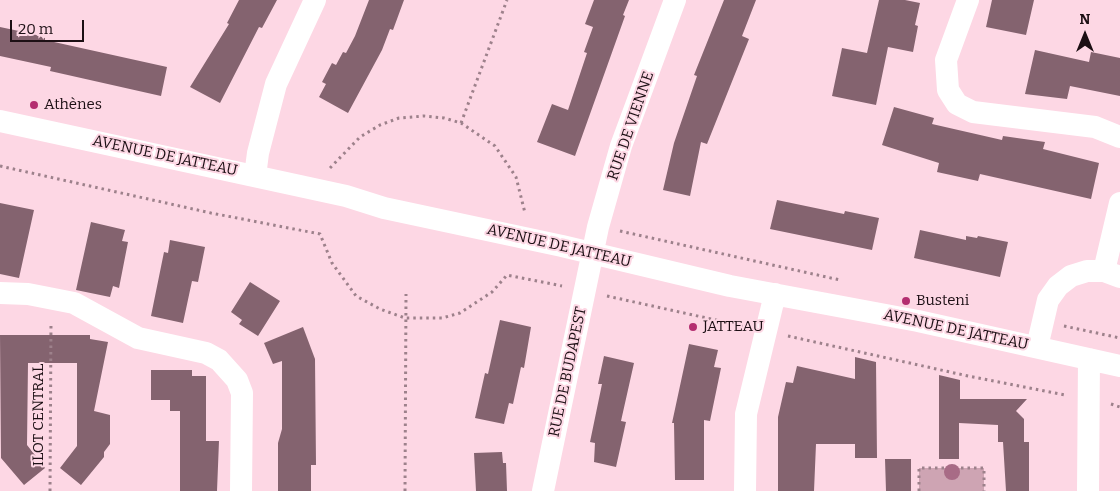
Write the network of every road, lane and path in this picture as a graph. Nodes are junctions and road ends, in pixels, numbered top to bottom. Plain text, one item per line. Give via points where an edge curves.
1 (315, 0) edge
2 (508, 0) edge
3 (675, 0) edge
4 (968, 0) edge
5 (0, 121) edge
6 (462, 123) junction
7 (1120, 136) edge
8 (0, 166) edge
9 (329, 170) dead end
10 (255, 176) junction
11 (1120, 203) edge
12 (534, 214) dead end
13 (598, 227) junction
14 (593, 253) junction
15 (1112, 274) edge
16 (846, 282) dead end
17 (586, 291) junction
18 (0, 293) edge
19 (406, 294) dead end
20 (774, 294) junction
21 (405, 318) junction
22 (1042, 321) junction
23 (765, 331) junction
24 (1120, 338) edge
25 (51, 340) dead end
26 (1037, 347) junction
27 (1089, 359) junction
28 (1120, 366) edge
29 (1088, 399) junction
30 (1120, 406) edge
31 (50, 491) edge
32 (241, 491) edge
33 (405, 491) edge
34 (543, 491) edge
35 (745, 491) edge
36 (919, 491) edge
37 (984, 491) edge
38 (1088, 491) edge

1 - 10 street via 276,84
2 - 6 path
3 - 13 street, RUE DE VIENNE via 621,146
4 - 7 street via 946,60 948,90 957,104 973,112 1095,128
5 - 10 street, AVENUE DE JATTEAU
6 - 9 path via 424,116 400,118 380,125 360,137
6 - 12 path via 495,146 507,161 519,186 524,212
8 - 21 path via 320,234 332,263 356,296
10 - 14 street, AVENUE DE JATTEAU via 384,208
11 - 15 street
13 - 14 street, RUE DE VIENNE
13 - 16 path
14 - 17 street, RUE DE BUDAPEST
14 - 20 street, AVENUE DE JATTEAU
15 - 22 street via 1087,271 1071,276 1048,300
17 - 21 path via 507,275 492,292 460,313 442,318
17 - 23 path
17 - 34 street, RUE DE BUDAPEST
18 - 32 street via 28,294 74,303 138,338 206,353 219,360 237,380 242,393
19 - 21 path
20 - 23 street
20 - 26 street, AVENUE DE JATTEAU via 918,320
21 - 33 path
22 - 24 path
22 - 26 street
23 - 29 path
23 - 35 street via 746,414
25 - 31 path, ILOT CENTRAL
26 - 27 street, AVENUE DE JATTEAU
27 - 28 street, AVENUE DE JATTEAU
27 - 29 street
29 - 30 path
29 - 38 street
36 - 37 path via 919,468 984,468

